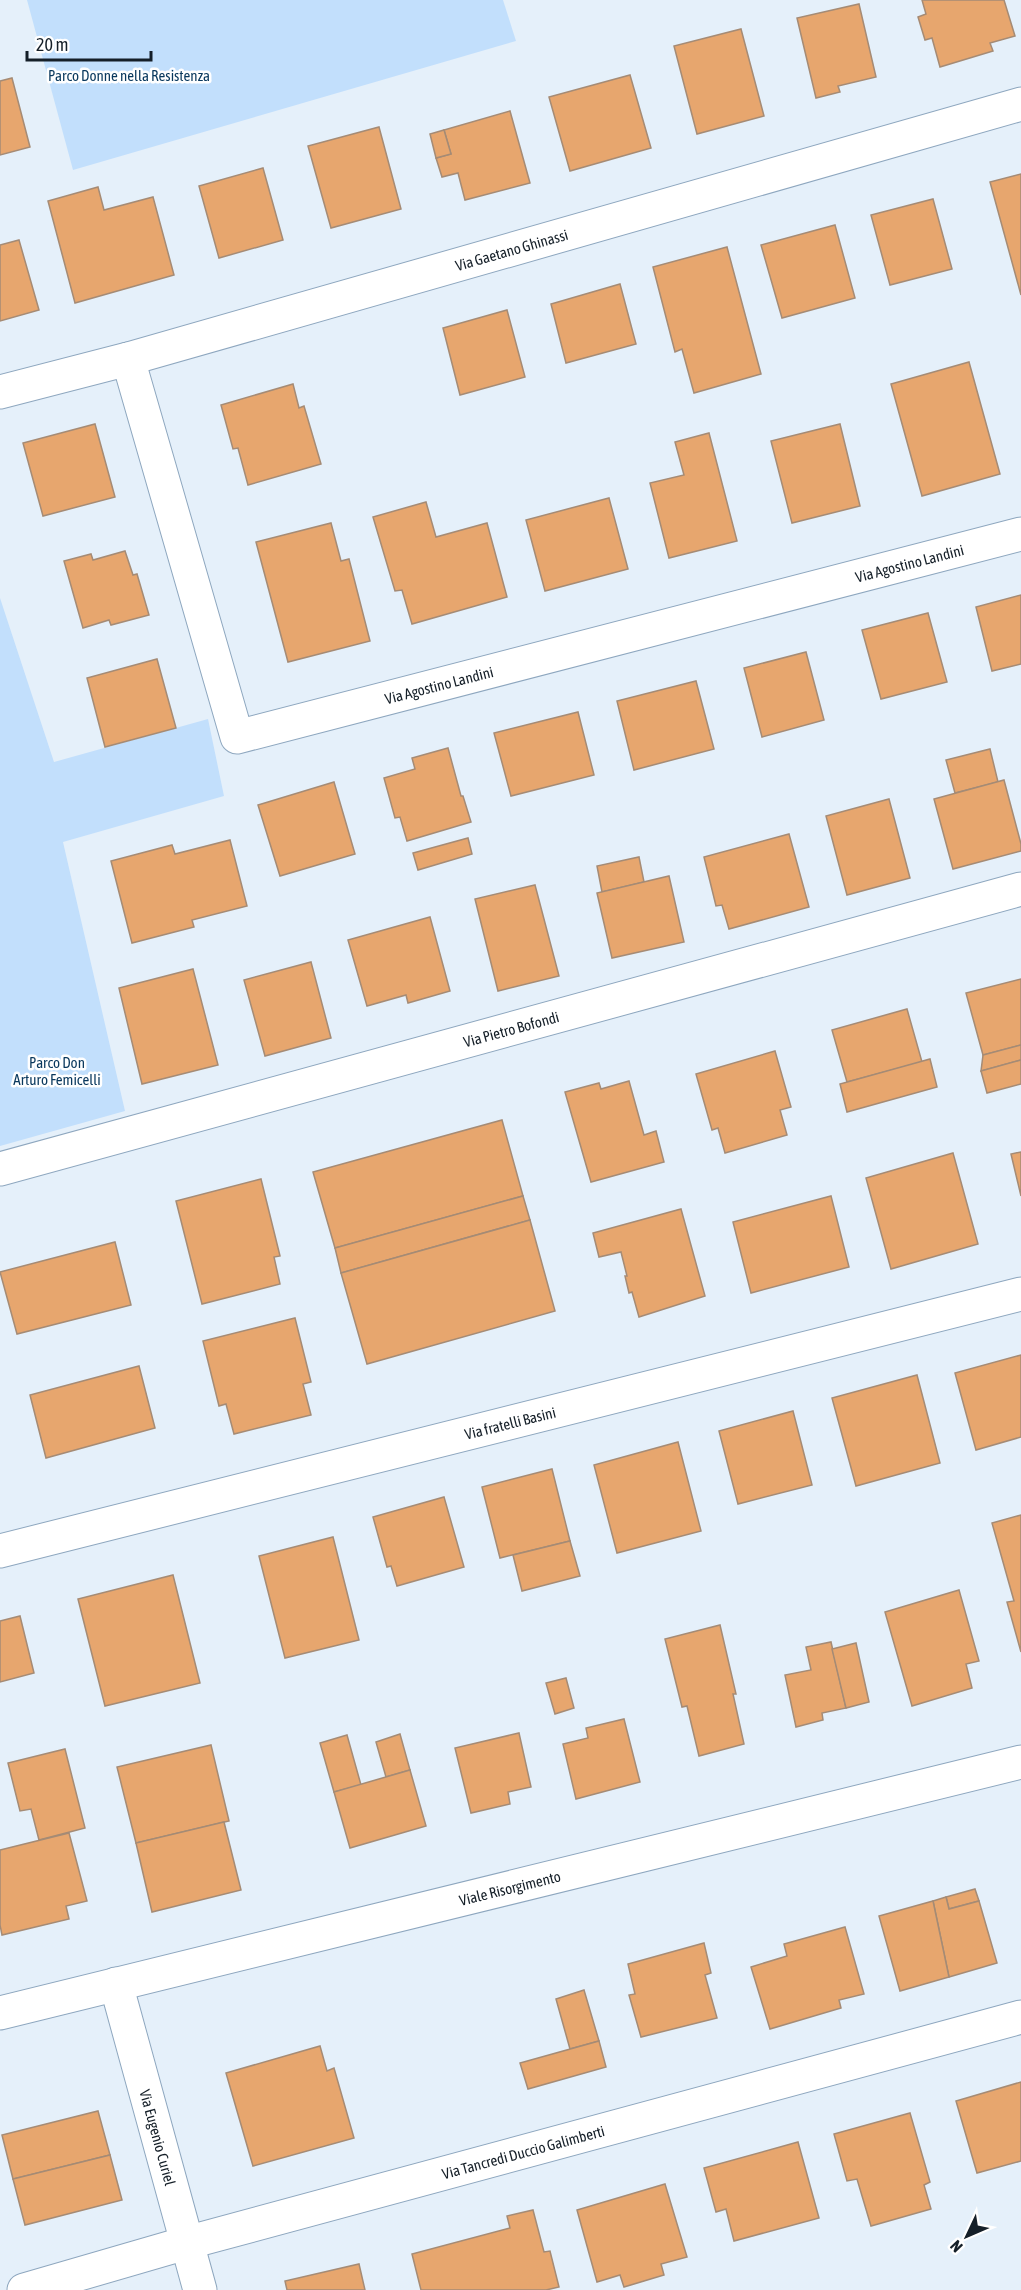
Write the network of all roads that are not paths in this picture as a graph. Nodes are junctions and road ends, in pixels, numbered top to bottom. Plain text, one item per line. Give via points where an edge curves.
1 (1021, 104) edge
2 (128, 359) junction
3 (0, 392) edge
4 (1021, 534) edge
5 (1021, 889) edge
6 (0, 1169) edge
7 (1021, 1294) edge
8 (0, 1551) edge
9 (1021, 1762) edge
10 (116, 1984) junction
11 (0, 2013) edge
12 (1021, 2017) edge
13 (186, 2243) junction
14 (24, 2290) edge
15 (200, 2290) edge

1 - 2 street, Via Gaetano Ghinassi
2 - 3 street, Via Gaetano Ghinassi
2 - 4 street, Via Agostino Landini via 237,738
5 - 6 street, Via Pietro Bofondi
7 - 8 street, Via fratelli Basini
9 - 10 street, Viale Risorgimento
10 - 11 street, Viale Risorgimento
10 - 13 street, Via Eugenio Curiel
12 - 13 street, Via Tancredi Duccio Galimberti
13 - 14 street, Via Tancredi Duccio Galimberti
13 - 15 street, Via Eugenio Curiel

